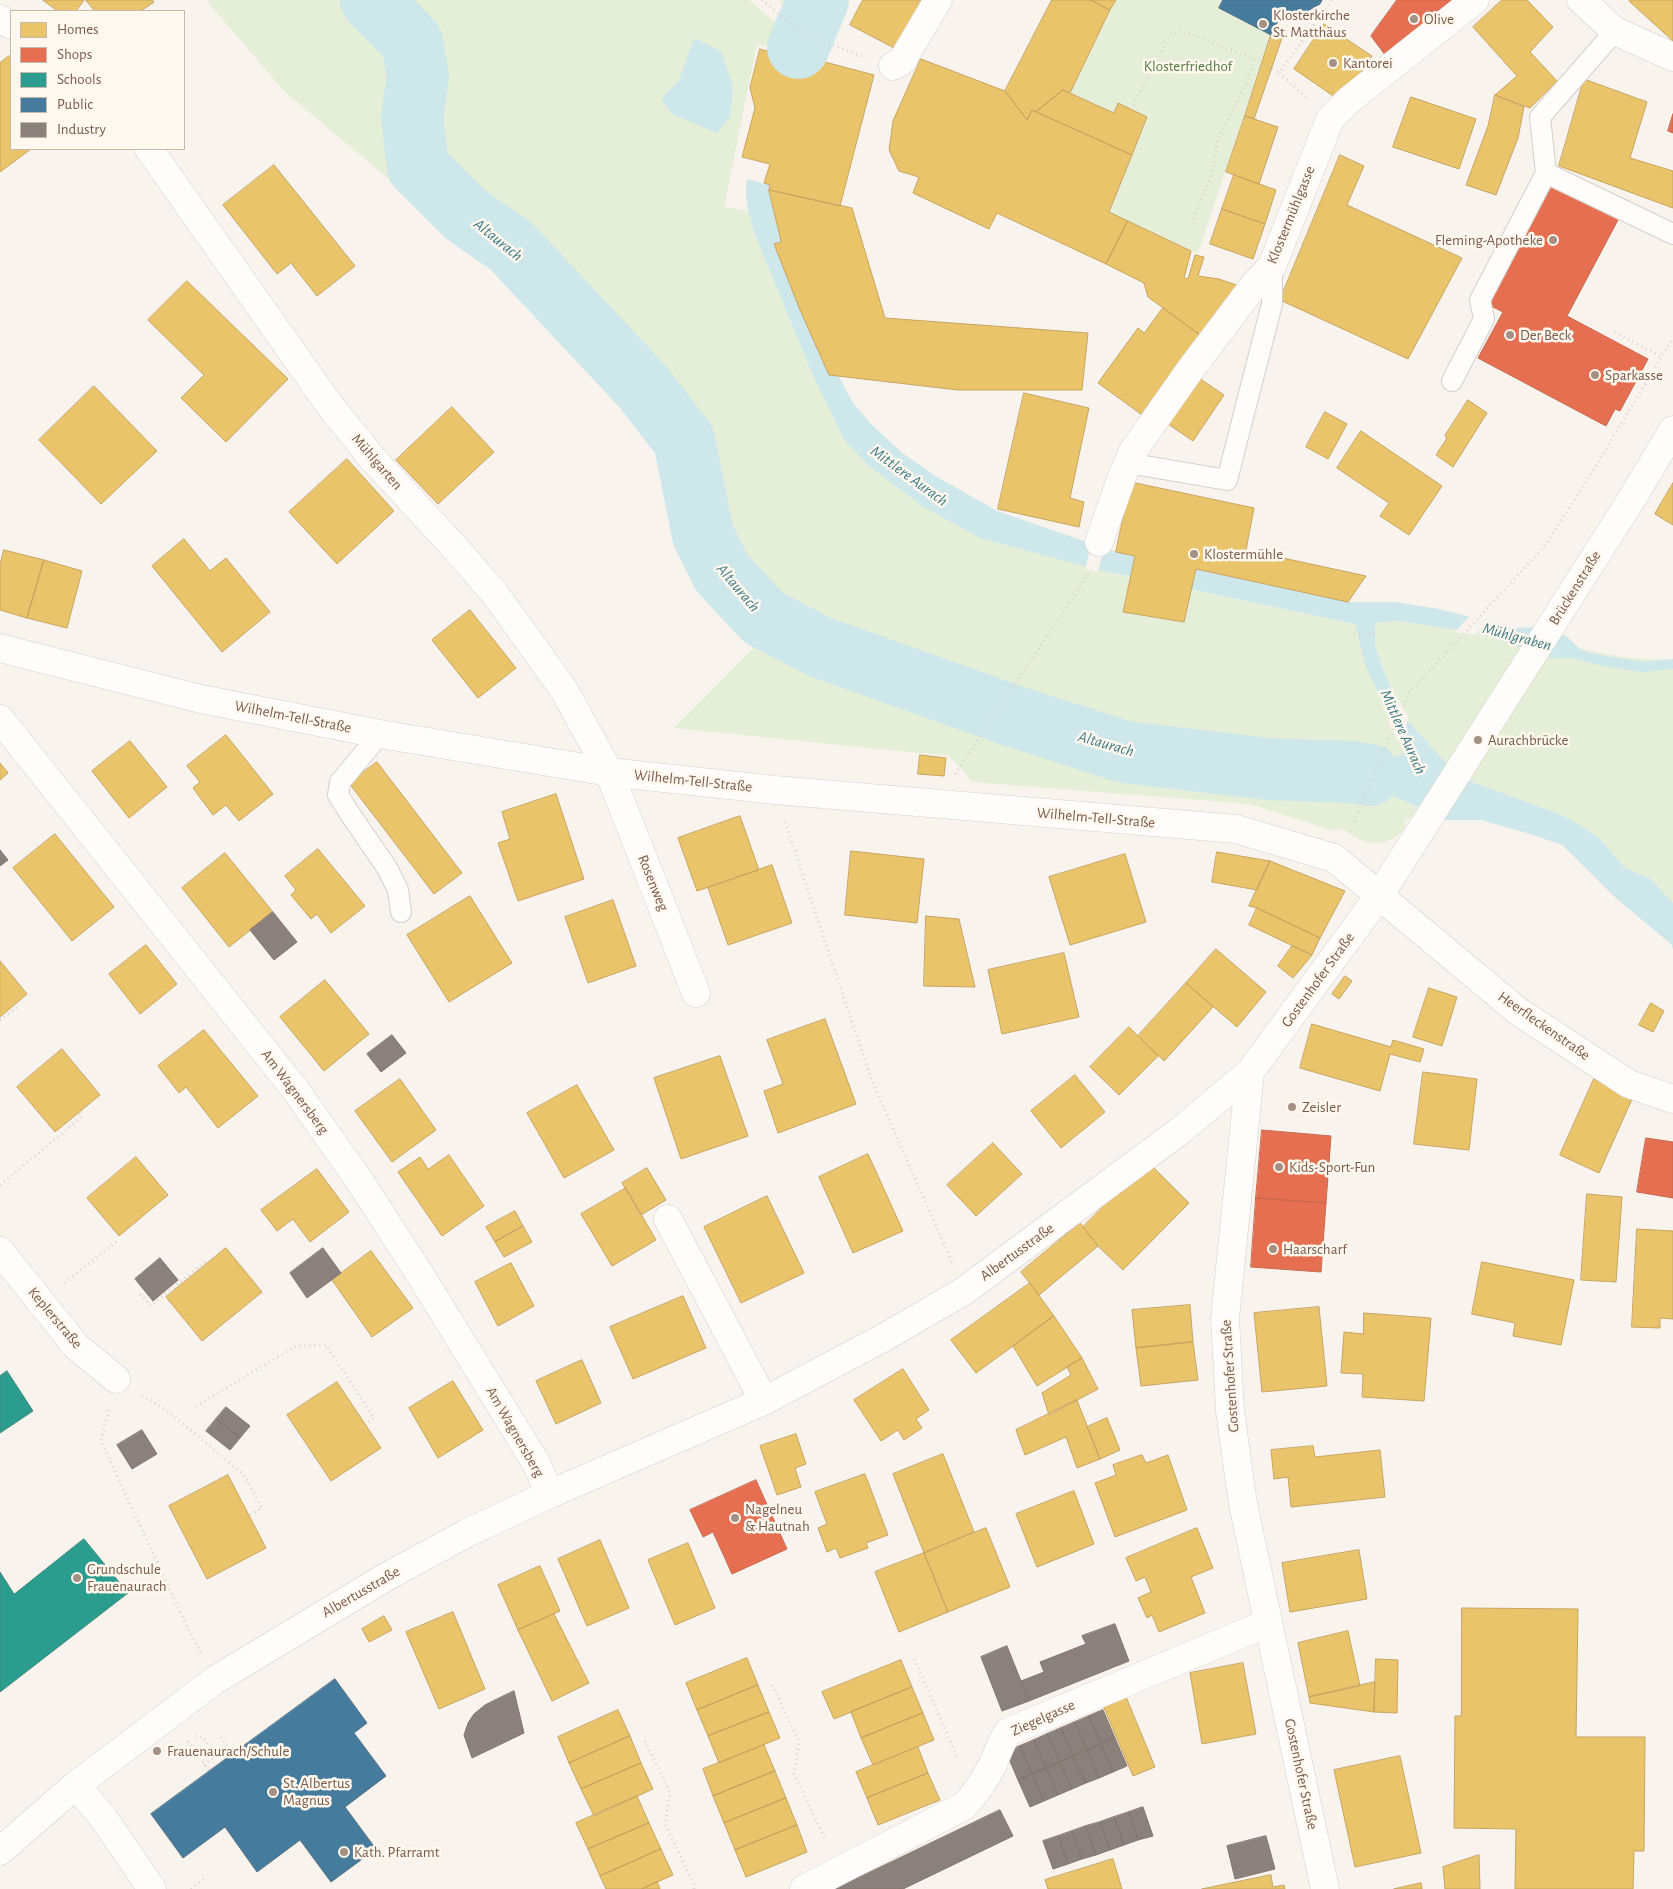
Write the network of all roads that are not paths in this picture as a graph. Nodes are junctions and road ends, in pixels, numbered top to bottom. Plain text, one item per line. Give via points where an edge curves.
1 (938, 0) edge
2 (1475, 0) edge
3 (1581, 0) edge
4 (1615, 31) junction
5 (1673, 57) edge
6 (893, 66) road end
7 (150, 150) edge
8 (1546, 173) junction
9 (1673, 234) edge
10 (1272, 266) junction
11 (1452, 381) dead end
12 (1673, 430) edge
13 (1128, 463) junction
14 (1099, 542) road end
15 (0, 648) edge
16 (0, 719) edge
17 (380, 734) junction
18 (609, 772) junction
19 (1379, 896) junction
20 (401, 912) dead end
21 (696, 993) dead end
22 (1250, 1072) junction
23 (1673, 1099) edge
24 (668, 1219) dead end
25 (0, 1251) edge
26 (116, 1379) road end
27 (764, 1401) junction
28 (550, 1494) junction
29 (1268, 1622) junction
30 (76, 1784) junction
31 (0, 1851) edge
32 (152, 1889) edge
33 (804, 1889) edge
34 (1326, 1889) edge

1 - 6 street via 902,61
2 - 10 street, Klostermühlgasse via 1349,100 1330,119
3 - 4 street
4 - 5 street
4 - 8 lane via 1540,117
7 - 18 street, Mühlgarten via 328,403 372,458 495,594 564,690
8 - 9 lane
8 - 11 lane via 1480,300 1484,319
10 - 13 street, Klostermühlgasse via 1190,370
10 - 13 lane via 1272,304 1227,480
12 - 19 street, Brückenstraße
13 - 14 street, Klostermühlgasse
15 - 17 street, Wilhelm-Tell-Straße via 201,699
16 - 28 street, Am Wagnersberg via 294,1088 354,1172 536,1463
17 - 18 street, Wilhelm-Tell-Straße
17 - 20 lane via 340,782 338,795 387,868 398,890
18 - 19 street, Wilhelm-Tell-Straße via 775,790 1236,829 1334,858
18 - 21 street, Rosenweg
19 - 22 street, Gostenhofer Straße
19 - 23 street, Heerfleckenstraße via 1519,1012 1629,1084
22 - 27 street, Albertusstraße via 1182,1130 964,1291
22 - 29 street, Gostenhofer Straße via 1225,1318 1230,1411 1242,1495
24 - 27 street
25 - 26 street, Keplerstraße via 76,1346
27 - 28 street, Albertusstraße
28 - 30 street, Albertusstraße via 468,1533 307,1623 215,1680
29 - 33 street, Ziegelgasse via 1008,1732 987,1776 964,1806
29 - 34 street, Gostenhofer Straße
30 - 31 street, Albertusstraße
30 - 32 street

